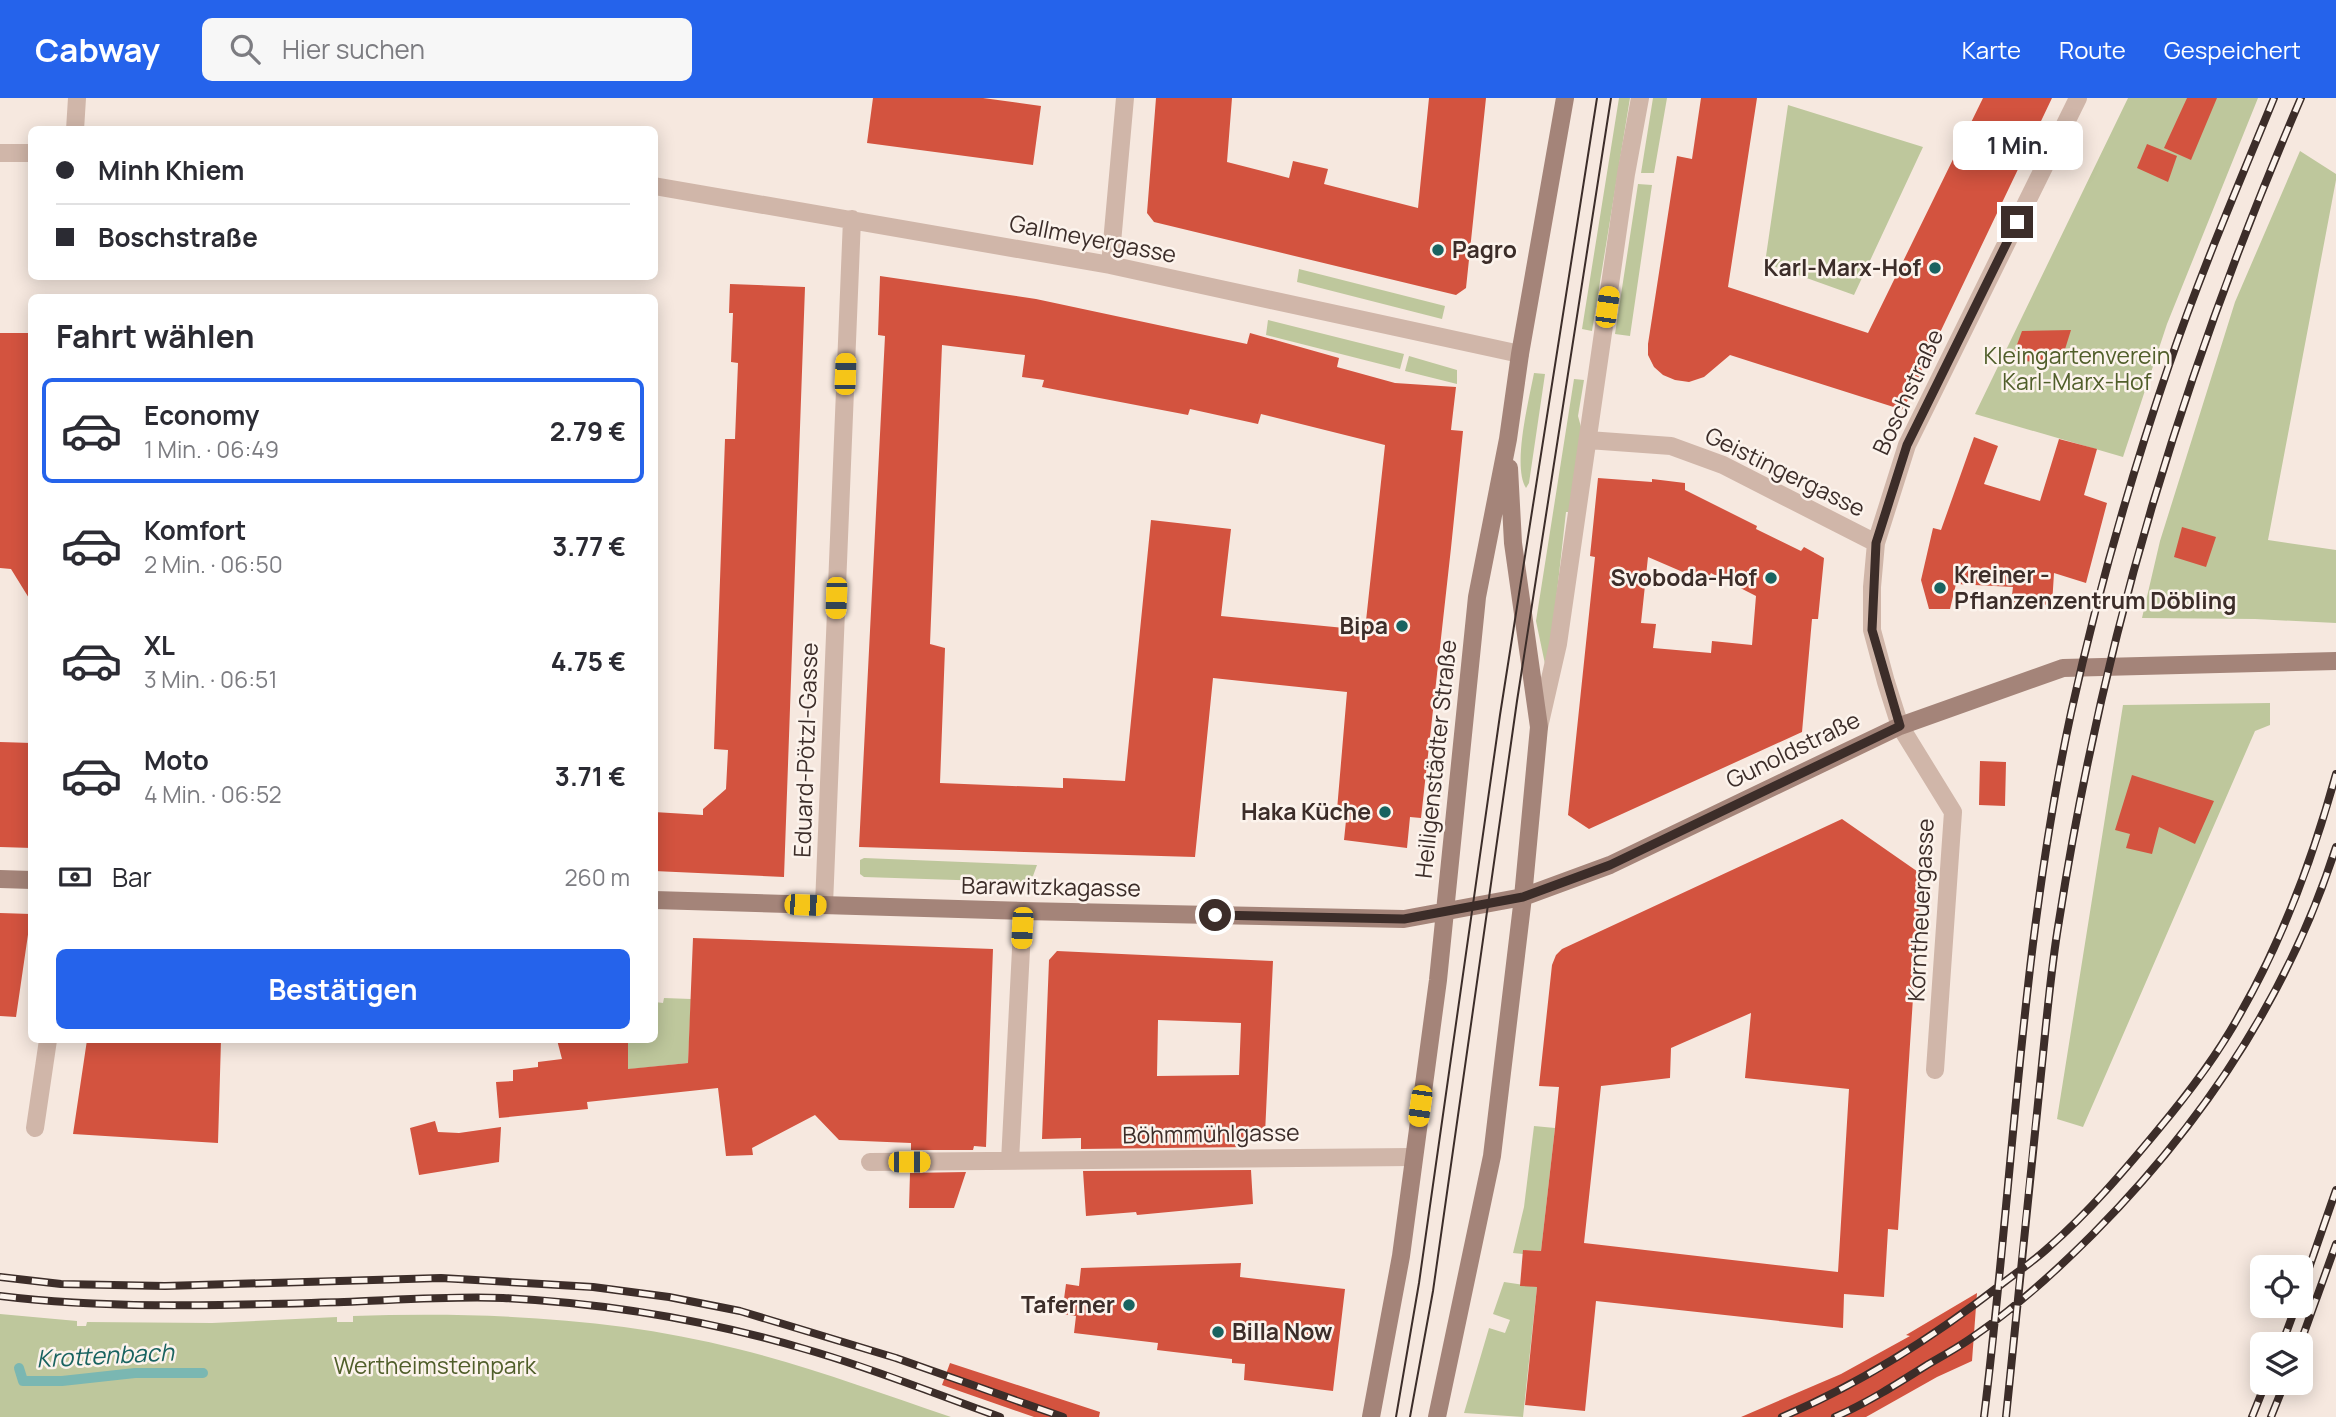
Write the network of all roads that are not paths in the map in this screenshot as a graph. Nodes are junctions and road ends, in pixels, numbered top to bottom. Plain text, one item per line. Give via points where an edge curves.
1 (78, 98) edge
2 (1125, 98) edge
3 (1565, 98) edge
4 (1640, 98) edge
5 (2078, 98) edge
6 (75, 126) edge
7 (0, 153) edge
8 (28, 153) edge
9 (658, 187) edge
10 (852, 219) junction
11 (1110, 265) junction
12 (1520, 354) junction
13 (1508, 439) junction
14 (1588, 440) junction
15 (1876, 543) junction
16 (2336, 662) edge
17 (1900, 726) junction
18 (1539, 727) junction
19 (0, 879) edge
20 (28, 880) edge
21 (1523, 897) junction
22 (658, 900) edge
23 (824, 905) junction
24 (1023, 911) junction
25 (1446, 911) junction
26 (48, 1043) edge
27 (1935, 1070) dead end
28 (35, 1128) dead end
29 (1412, 1157) junction
30 (1010, 1161) junction
31 (870, 1162) dead end
32 (1371, 1417) edge
33 (1437, 1417) edge

1 - 6 street
2 - 11 street
3 - 12 main road, Heiligenstädter Straße
4 - 14 street, Heiligenstädter Straße
5 - 15 street, Boschstraße via 1907,445
7 - 8 street
9 - 10 street, Gallmeyergasse
10 - 11 street, Gallmeyergasse
10 - 23 street, Eduard-Pötzl-Gasse
11 - 12 street, Gallmeyergasse
12 - 13 main road, Heiligenstädter Straße
13 - 18 main road, Heiligenstädter Straße via 1513,543
13 - 25 main road, Heiligenstädter Straße via 1477,597
14 - 15 street, Geistingergasse via 1671,446 1723,465
14 - 18 street, Heiligenstädter Straße via 1558,644
15 - 17 street, Boschstraße via 1872,630
16 - 17 main road, Gunoldstraße via 2063,668
17 - 21 main road, Gunoldstraße via 1610,865
17 - 27 street, Korntheuergasse via 1953,812
18 - 21 main road, Heiligenstädter Straße
19 - 20 main road
21 - 25 main road, Gunoldstraße
21 - 33 main road, Heiligenstädter Straße via 1492,1156
22 - 23 main road, Barawitzkagasse
23 - 24 main road, Barawitzkagasse
24 - 25 main road, Barawitzkagasse via 1404,919
24 - 30 street
25 - 29 main road, Heiligenstädter Straße
26 - 28 street
29 - 30 street, Böhmmühlgasse
29 - 32 main road, Heiligenstädter Straße via 1401,1256
30 - 31 street, Böhmmühlgasse

